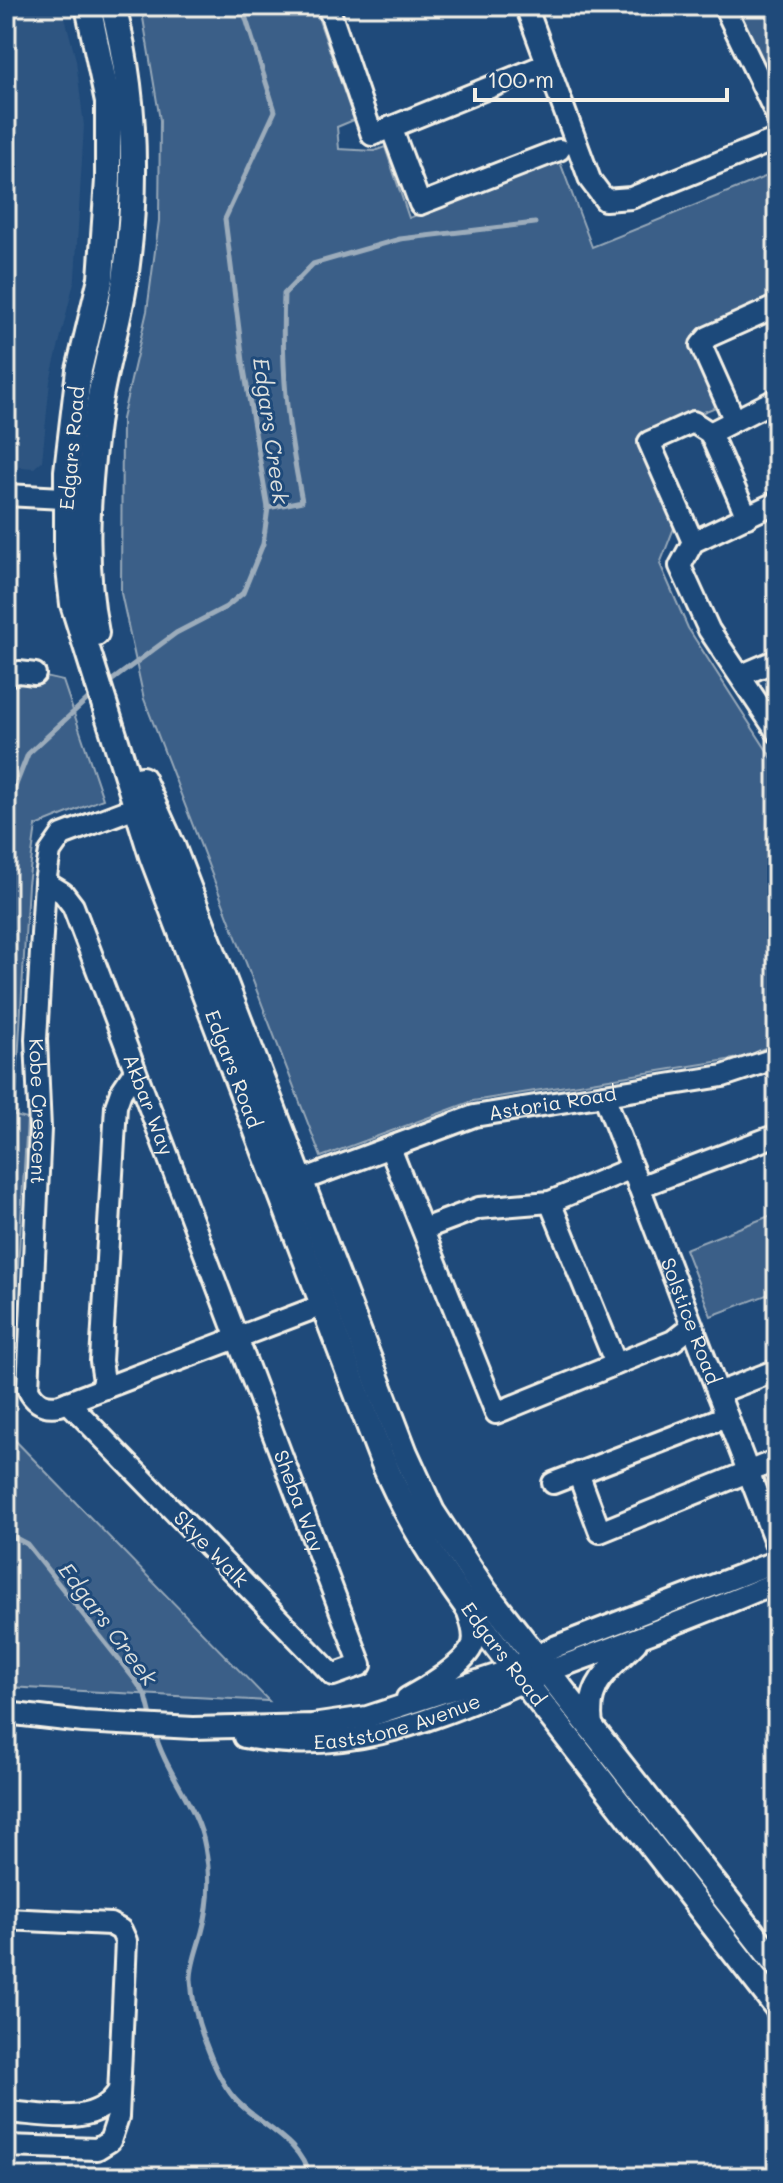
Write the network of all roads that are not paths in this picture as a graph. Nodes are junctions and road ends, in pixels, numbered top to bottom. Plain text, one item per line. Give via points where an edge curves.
1 (88, 6) edge
2 (113, 6) edge
3 (328, 6) edge
4 (526, 6) edge
5 (724, 6) edge
6 (547, 64) junction
7 (777, 116) edge
8 (382, 131) junction
9 (777, 139) edge
10 (559, 150) dead end
11 (777, 306) edge
12 (777, 399) edge
13 (734, 419) junction
14 (710, 433) junction
15 (6, 495) edge
16 (77, 498) junction
17 (777, 502) edge
18 (747, 517) junction
19 (693, 542) junction
20 (777, 660) edge
21 (35, 674) dead end
22 (6, 675) edge
23 (742, 675) junction
24 (118, 730) junction
25 (777, 732) edge
26 (136, 807) junction
27 (45, 882) junction
28 (777, 1058) edge
29 (135, 1071) junction
30 (604, 1095) junction
31 (777, 1135) edge
32 (390, 1148) junction
33 (636, 1177) junction
34 (290, 1185) junction
35 (550, 1202) junction
36 (423, 1229) junction
37 (323, 1305) junction
38 (692, 1326) junction
39 (237, 1338) junction
40 (616, 1364) junction
41 (777, 1370) edge
42 (105, 1388) junction
43 (718, 1393) junction
44 (68, 1402) junction
45 (727, 1416) junction
46 (777, 1460) edge
47 (748, 1471) junction
48 (578, 1473) junction
49 (553, 1483) dead end
50 (777, 1547) edge
51 (777, 1561) edge
52 (777, 1582) edge
53 (465, 1606) junction
54 (639, 1640) junction
55 (542, 1663) junction
56 (361, 1665) joint
57 (519, 1676) junction
58 (6, 1713) edge
59 (31, 1717) junction
60 (367, 1717) junction
61 (6, 1720) edge
62 (592, 1726) junction
63 (193, 1728) junction
64 (6, 1919) edge
65 (777, 1964) edge
66 (777, 2007) edge
67 (118, 2092) junction
68 (6, 2112) edge
69 (6, 2146) edge

1 - 16 main road, Edgars Road via 108,102 107,219 101,278 75,397
2 - 16 main road, Edgars Road via 129,78 134,174 126,273
3 - 8 street
4 - 6 street
5 - 7 street
6 - 8 street
6 - 9 street via 590,180 605,200 631,198
8 - 10 street via 420,204
11 - 13 street via 701,345
12 - 13 street
13 - 14 street
14 - 18 street
14 - 19 street via 693,422 649,442
15 - 16 street
16 - 24 main road, Edgars Road via 90,639
17 - 18 street
18 - 19 street
19 - 23 street via 680,566 709,630
20 - 23 street
21 - 22 street
23 - 25 street
24 - 26 main road, Edgars Road
24 - 34 main road, Edgars Road
26 - 27 street, Kobe Crescent via 57,840
26 - 34 main road, Edgars Road
27 - 29 street, Akbar Way via 73,906
27 - 44 street, Kobe Crescent via 36,1039 40,1129 26,1379 38,1402 53,1407
28 - 30 street, Astoria Road via 723,1076
29 - 39 street, Akbar Way
29 - 42 street via 116,1106 101,1361
30 - 32 street, Astoria Road via 474,1116
30 - 33 street, Solstice Road
31 - 33 street
32 - 34 street, Astoria Road
32 - 36 street
33 - 35 street
33 - 38 street, Solstice Road
34 - 37 main road, Edgars Road
34 - 55 main road, Edgars Road via 418,1484 467,1567
35 - 36 street via 479,1208
35 - 40 street
36 - 40 street via 496,1413
37 - 39 street
37 - 53 main road, Edgars Road via 397,1496
38 - 40 street via 673,1341
38 - 43 street, Solstice Road
39 - 42 street
39 - 56 street, Sheba Way
41 - 43 street
42 - 44 street
43 - 45 street, Solstice Road
44 - 56 street, Skye Walk via 333,1675
45 - 47 street, Solstice Road
45 - 48 street
46 - 47 street
47 - 48 street via 600,1532
47 - 50 street, Solstice Road
48 - 49 street
51 - 55 street, Eaststone Avenue via 618,1625
52 - 54 street, Eaststone Avenue
53 - 57 main road, Edgars Road
53 - 60 street via 474,1633 468,1653 411,1696
54 - 55 street, Eaststone Avenue
54 - 62 street via 595,1685
55 - 57 street, Eaststone Avenue
55 - 62 main road, Edgars Road
57 - 60 street, Eaststone Avenue
57 - 63 street, Eaststone Avenue via 403,1728 345,1742 291,1744
57 - 66 main road, Edgars Road
58 - 59 street, Eaststone Avenue
59 - 61 street, Eaststone Avenue
59 - 63 street, Eaststone Avenue
60 - 63 street, Eaststone Avenue via 312,1725
62 - 65 main road, Edgars Road
64 - 67 street via 110,1924 124,1935
67 - 68 street via 109,2107 93,2115
67 - 69 street via 116,2130 106,2146

